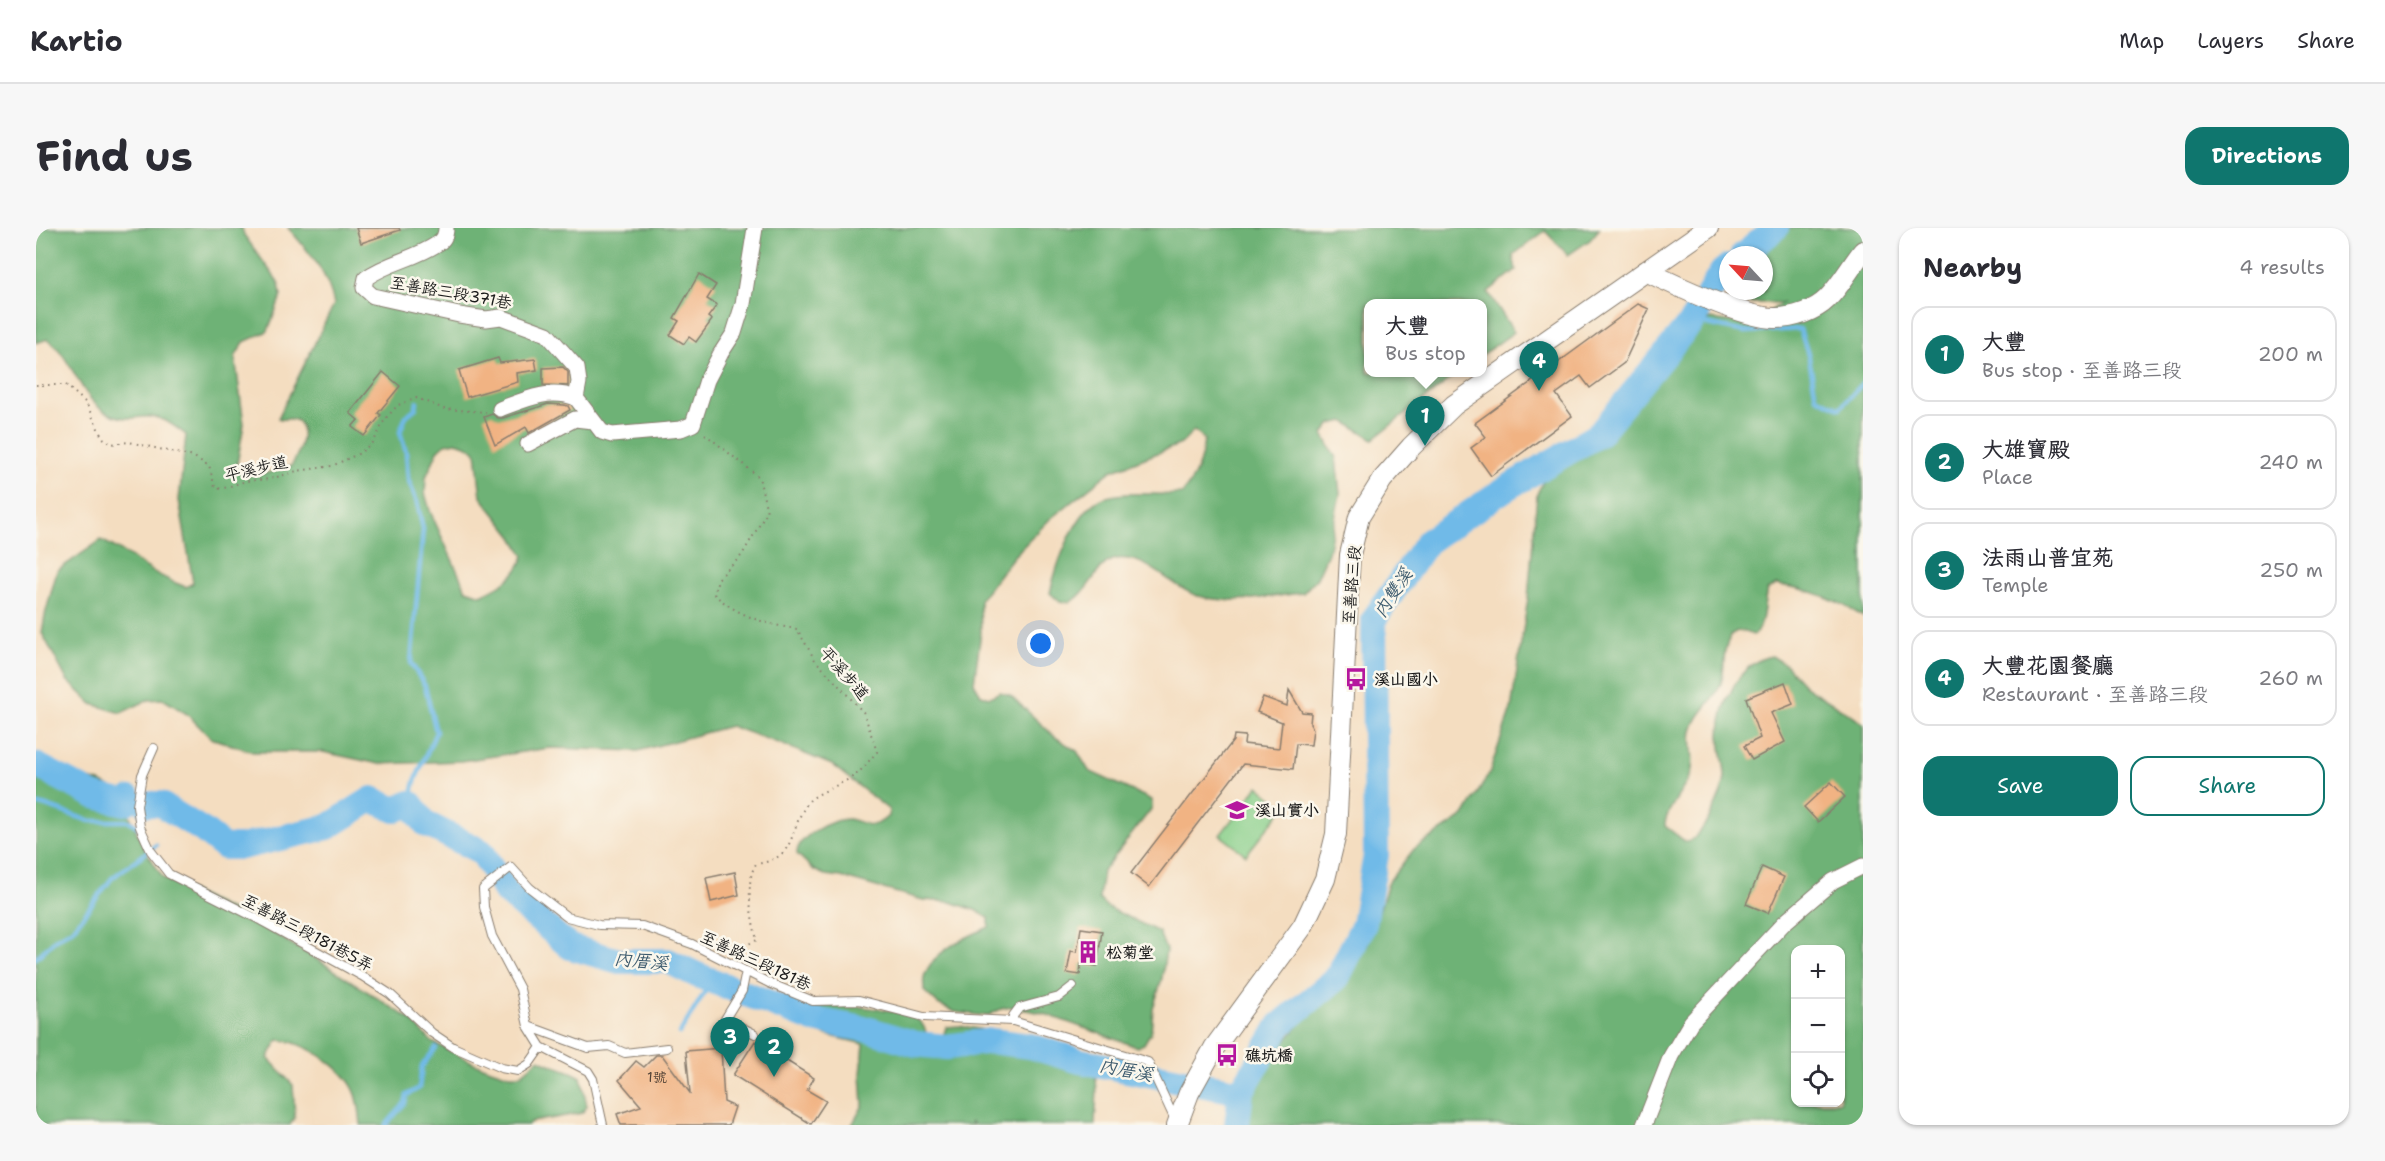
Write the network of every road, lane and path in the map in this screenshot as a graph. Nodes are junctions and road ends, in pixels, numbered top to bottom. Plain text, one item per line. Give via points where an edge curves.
1 (446, 228) edge
2 (755, 228) edge
3 (1707, 228) edge
4 (1863, 251) edge
5 (1646, 271) junction
6 (36, 385) edge
7 (576, 398) junction
8 (500, 409) joint
9 (593, 422) junction
10 (693, 424) junction
11 (528, 444) dead end
12 (154, 748) dead end
13 (1863, 866) edge
14 (718, 957) junction
15 (746, 971) junction
16 (1073, 986) dead end
17 (1013, 1022) junction
18 (528, 1026) junction
19 (755, 1034) dead end
20 (541, 1047) junction
21 (666, 1048) dead end
22 (1177, 1124) edge
23 (603, 1125) edge
24 (1644, 1125) edge

1 - 7 street, 至善路三段371巷 via 439,244 378,269 366,278 364,288 373,296 459,315 501,317 547,334 577,368
2 - 10 street via 734,333 707,380
3 - 5 street, 至善路三段
4 - 5 street via 1826,300 1806,312 1776,318 1750,314
5 - 22 street, 至善路三段 via 1454,405 1382,480 1359,518 1350,555 1336,834 1325,879 1303,926 1200,1071
6 - 8 path, 平溪步道 via 66,385 86,404 102,437 111,444 129,442 194,457 208,466 215,487 221,489 332,466 360,453 374,441 385,419 398,405 417,398 465,412
7 - 8 street via 541,394
7 - 9 street
9 - 10 street via 602,432 612,435 681,429
9 - 11 street via 575,419
10 - 14 path, 平溪步道 via 759,477 767,512 742,555 718,579 714,594 727,606 773,626 797,629 815,660 864,713 877,752 856,774 811,799 785,853 773,862 756,864 751,872 757,940
12 - 20 lane, 至善路三段181巷5弄 via 142,775 137,806 140,827 151,851 169,874 362,976 390,994 453,1047 501,1068 518,1071 530,1064
13 - 24 street via 1833,881 1784,924 1691,1022 1671,1056
14 - 15 lane, 至善路三段181巷
14 - 18 lane, 至善路三段181巷 via 642,926 599,925 567,917 511,867 483,889 484,906 492,936 520,989
15 - 17 lane, 至善路三段181巷 via 813,1001 859,1000 924,1017
15 - 19 lane via 741,991 725,1019
16 - 17 lane via 1059,997 1019,1008
17 - 22 lane, 至善路三段181巷 via 1148,1062
18 - 20 lane
18 - 21 lane via 588,1048 609,1046 625,1053
20 - 23 lane via 588,1071

